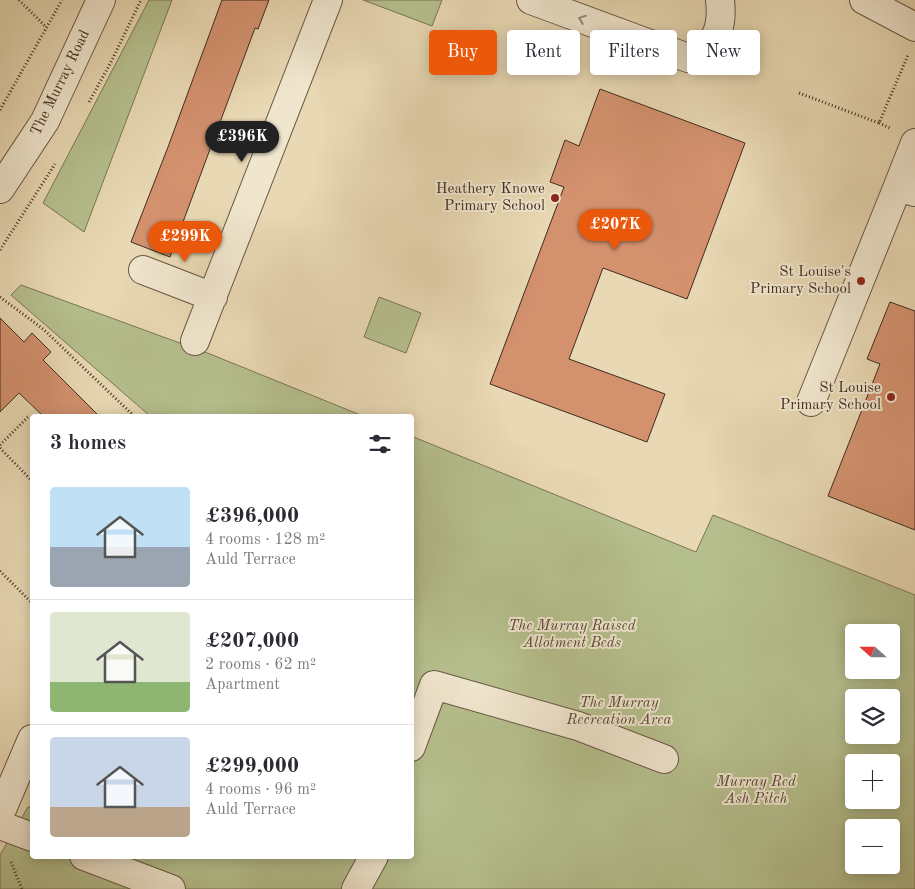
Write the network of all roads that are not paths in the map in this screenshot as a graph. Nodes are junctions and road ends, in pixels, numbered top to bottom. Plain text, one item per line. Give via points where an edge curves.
1 (101, 0) edge
2 (328, 0) edge
3 (531, 0) edge
4 (720, 0) edge
5 (864, 0) edge
6 (915, 27) edge
7 (915, 143) edge
8 (0, 189) edge
9 (906, 189) edge
10 (143, 270) dead end
11 (213, 297) junction
12 (195, 341) dead end
13 (811, 402) dead end
14 (414, 739) edge
15 (30, 744) edge
16 (664, 758) dead end
17 (0, 814) edge
18 (0, 825) edge
19 (30, 836) edge
20 (92, 859) edge
21 (372, 859) edge
22 (171, 889) edge
23 (356, 889) edge

1 - 8 street, The Murray Road via 45,121
2 - 11 street
4 -> 3 street via 722,18 714,42 699,58 675,54
5 - 6 street
7 - 9 street
9 - 13 street
10 - 11 street
11 - 12 street
14 - 16 street via 434,685 578,726
15 - 17 street
18 - 19 street
20 - 22 street
21 - 23 street

